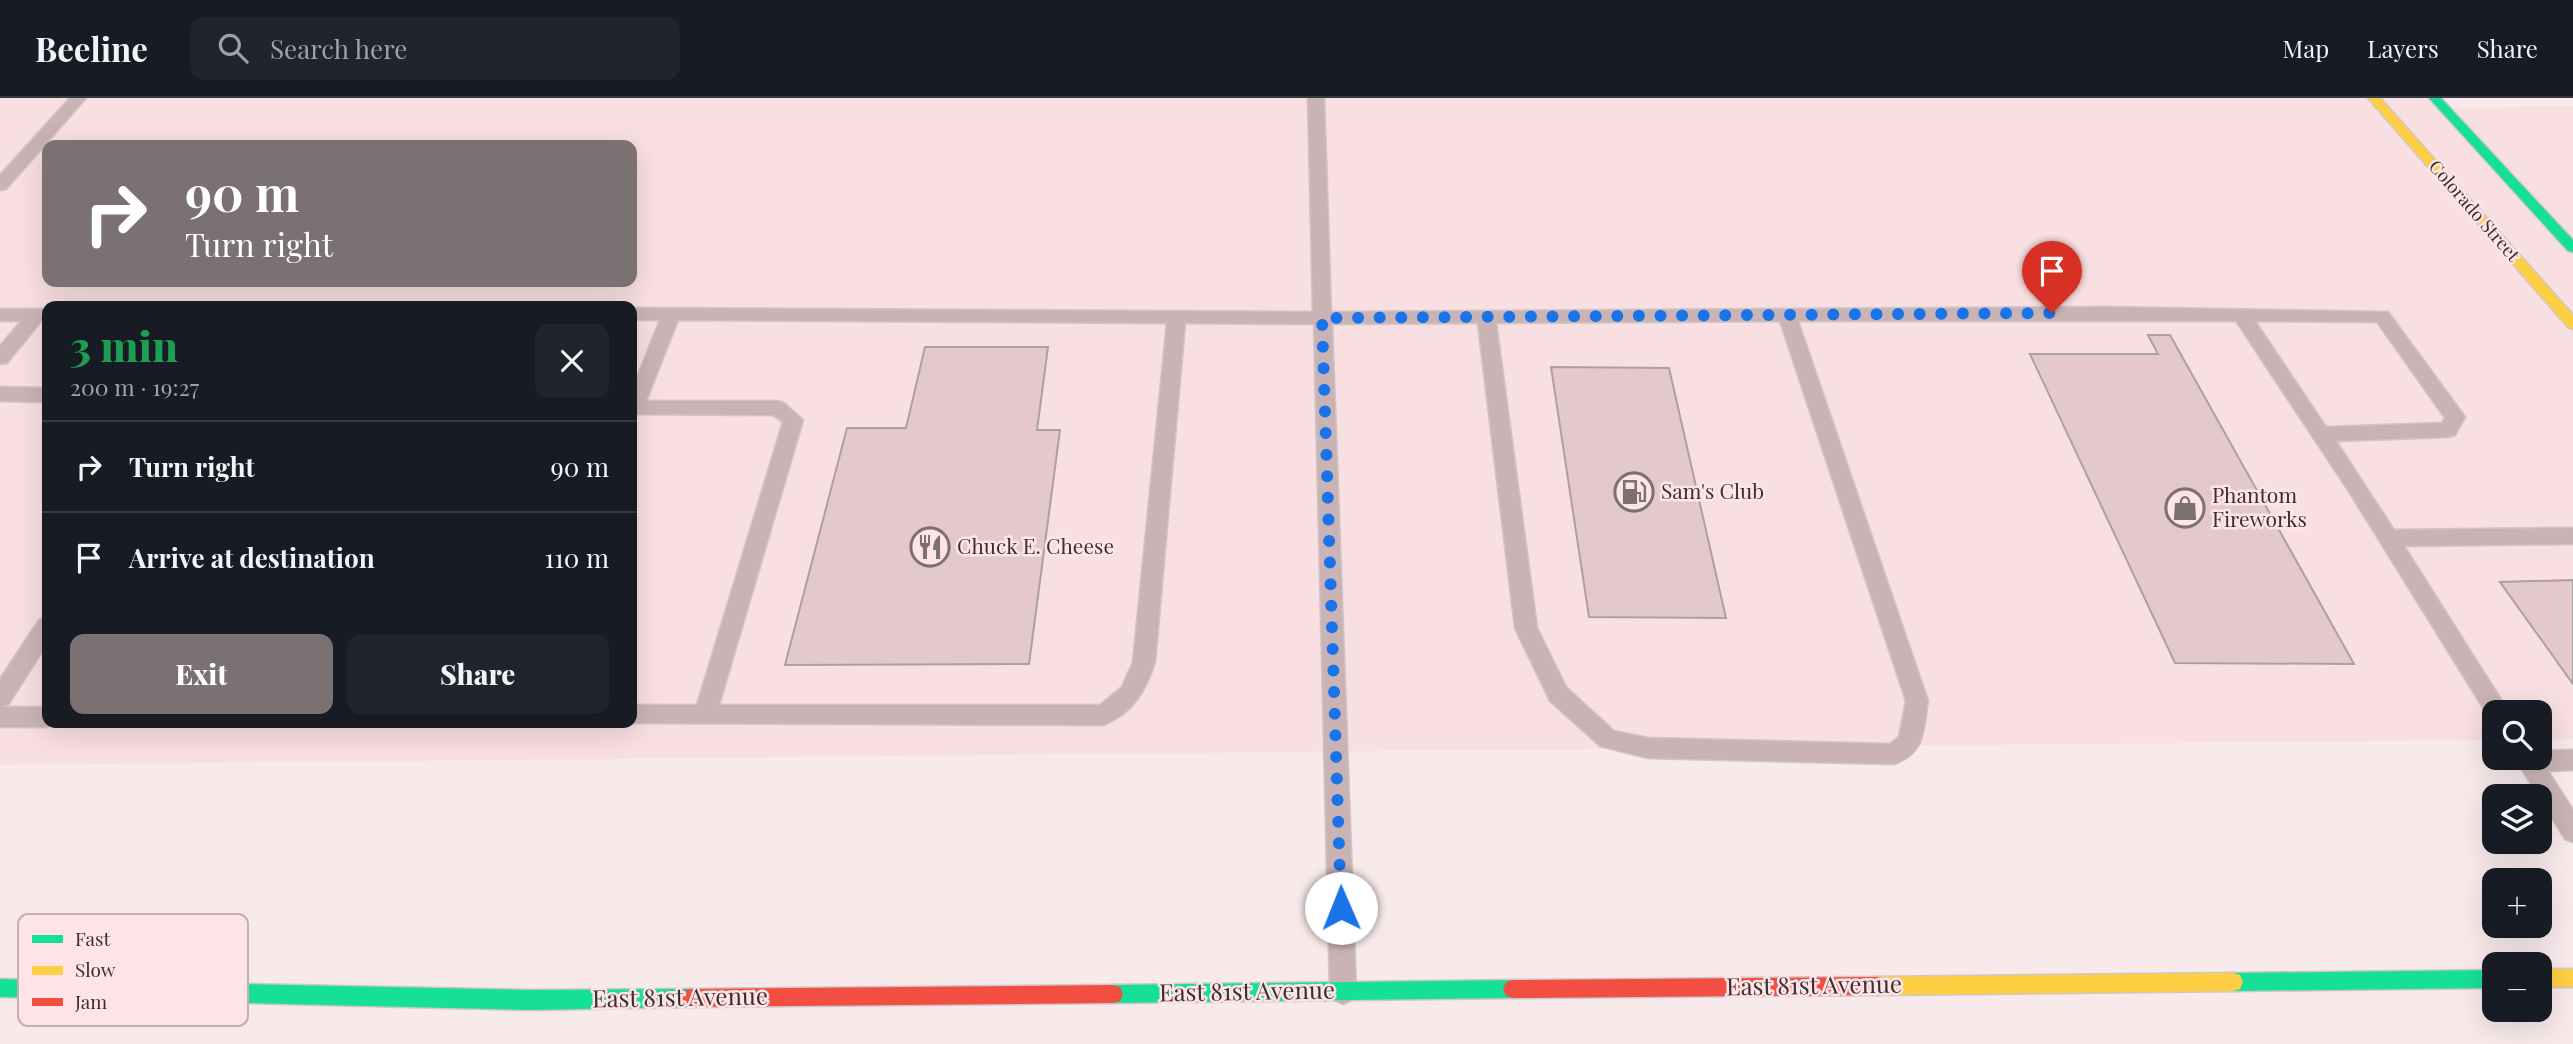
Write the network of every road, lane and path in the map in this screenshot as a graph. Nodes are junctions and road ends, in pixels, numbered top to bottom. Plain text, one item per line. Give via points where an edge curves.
1 (78, 98) edge
2 (1316, 98) edge
3 (2374, 98) edge
4 (2435, 98) edge
5 (0, 185) edge
6 (2573, 248) edge
7 (42, 314) edge
8 (637, 314) edge
9 (672, 314) junction
10 (0, 315) edge
11 (1787, 315) junction
12 (2242, 315) junction
13 (1177, 317) junction
14 (1486, 317) junction
15 (1322, 318) junction
16 (2573, 324) edge
17 (0, 358) edge
18 (0, 394) edge
19 (42, 395) edge
20 (637, 401) edge
21 (637, 408) edge
22 (2321, 434) junction
23 (2573, 536) edge
24 (2388, 538) junction
25 (42, 634) edge
26 (0, 698) edge
27 (2490, 700) edge
28 (637, 715) edge
29 (705, 715) junction
30 (0, 717) edge
31 (42, 717) edge
32 (2552, 760) edge
33 (2573, 760) edge
34 (2534, 770) edge
35 (2573, 831) edge
36 (2482, 978) edge
37 (2552, 978) edge
38 (2573, 978) edge
39 (0, 988) edge
40 (18, 988) edge
41 (1343, 990) junction
42 (248, 994) edge

1 - 5 lane
2 - 15 lane
3 - 16 main road, Colorado Street
4 - 6 main road
7 - 10 lane
7 - 17 lane
8 - 9 lane
9 - 13 lane
9 - 20 lane
11 - 12 lane
11 - 14 lane
11 - 14 lane via 1917,701 1910,743 1894,754 1648,748 1608,739 1558,694 1526,628
12 - 22 lane
12 - 22 lane via 2382,316 2455,417 2448,430
13 - 15 lane
13 - 29 lane via 1144,662 1137,686 1122,705 1103,715
14 - 15 lane
15 - 41 lane
18 - 19 lane
21 - 29 lane via 777,408 793,420
22 - 24 lane
23 - 24 lane
24 - 27 lane
25 - 26 lane
28 - 29 lane
30 - 31 lane
32 - 33 lane
34 - 35 lane
36 - 41 main road, East 81st Avenue
37 - 38 main road
39 - 40 main road, East 81st Avenue
41 - 42 main road, East 81st Avenue via 531,1000

